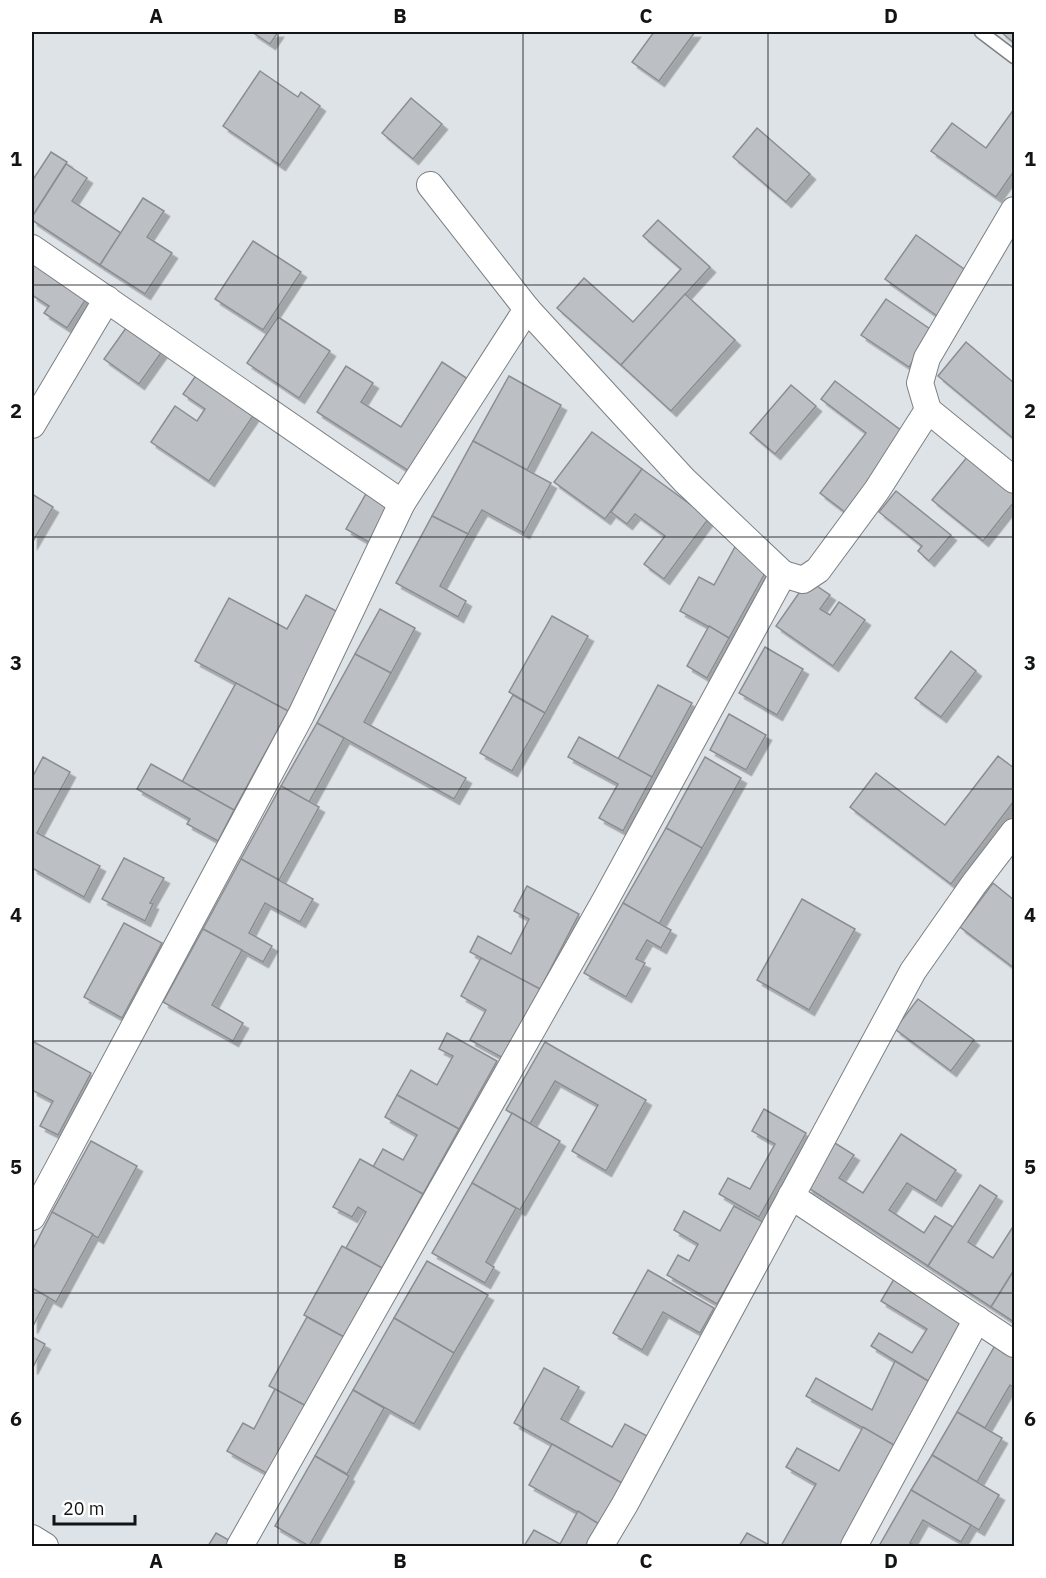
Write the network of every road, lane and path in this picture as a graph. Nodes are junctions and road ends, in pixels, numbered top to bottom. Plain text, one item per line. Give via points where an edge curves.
1 (981, 32) edge
2 (1014, 57) edge
3 (430, 185) dead end
4 (1014, 210) edge
5 (32, 248) edge
6 (107, 299) junction
7 (527, 309) junction
8 (928, 410) junction
9 (32, 424) edge
10 (1014, 480) edge
11 (402, 503) junction
12 (783, 574) junction
13 (1014, 832) edge
14 (792, 1196) junction
15 (32, 1218) edge
16 (977, 1319) junction
17 (1014, 1344) edge
18 (32, 1538) edge
19 (45, 1546) edge
20 (240, 1546) edge
21 (600, 1546) edge
22 (854, 1546) edge

1 - 2 lane
3 - 7 street
4 - 8 street via 927,357 920,383
5 - 6 street
6 - 9 street
6 - 11 street
7 - 11 street
7 - 12 street via 684,480
8 - 10 street
8 - 12 street via 877,490 818,570 803,580
11 - 15 street via 301,715
12 - 20 street via 606,899
13 - 14 street via 913,971
14 - 16 street
14 - 21 street
16 - 17 street
16 - 22 street
18 - 19 street

